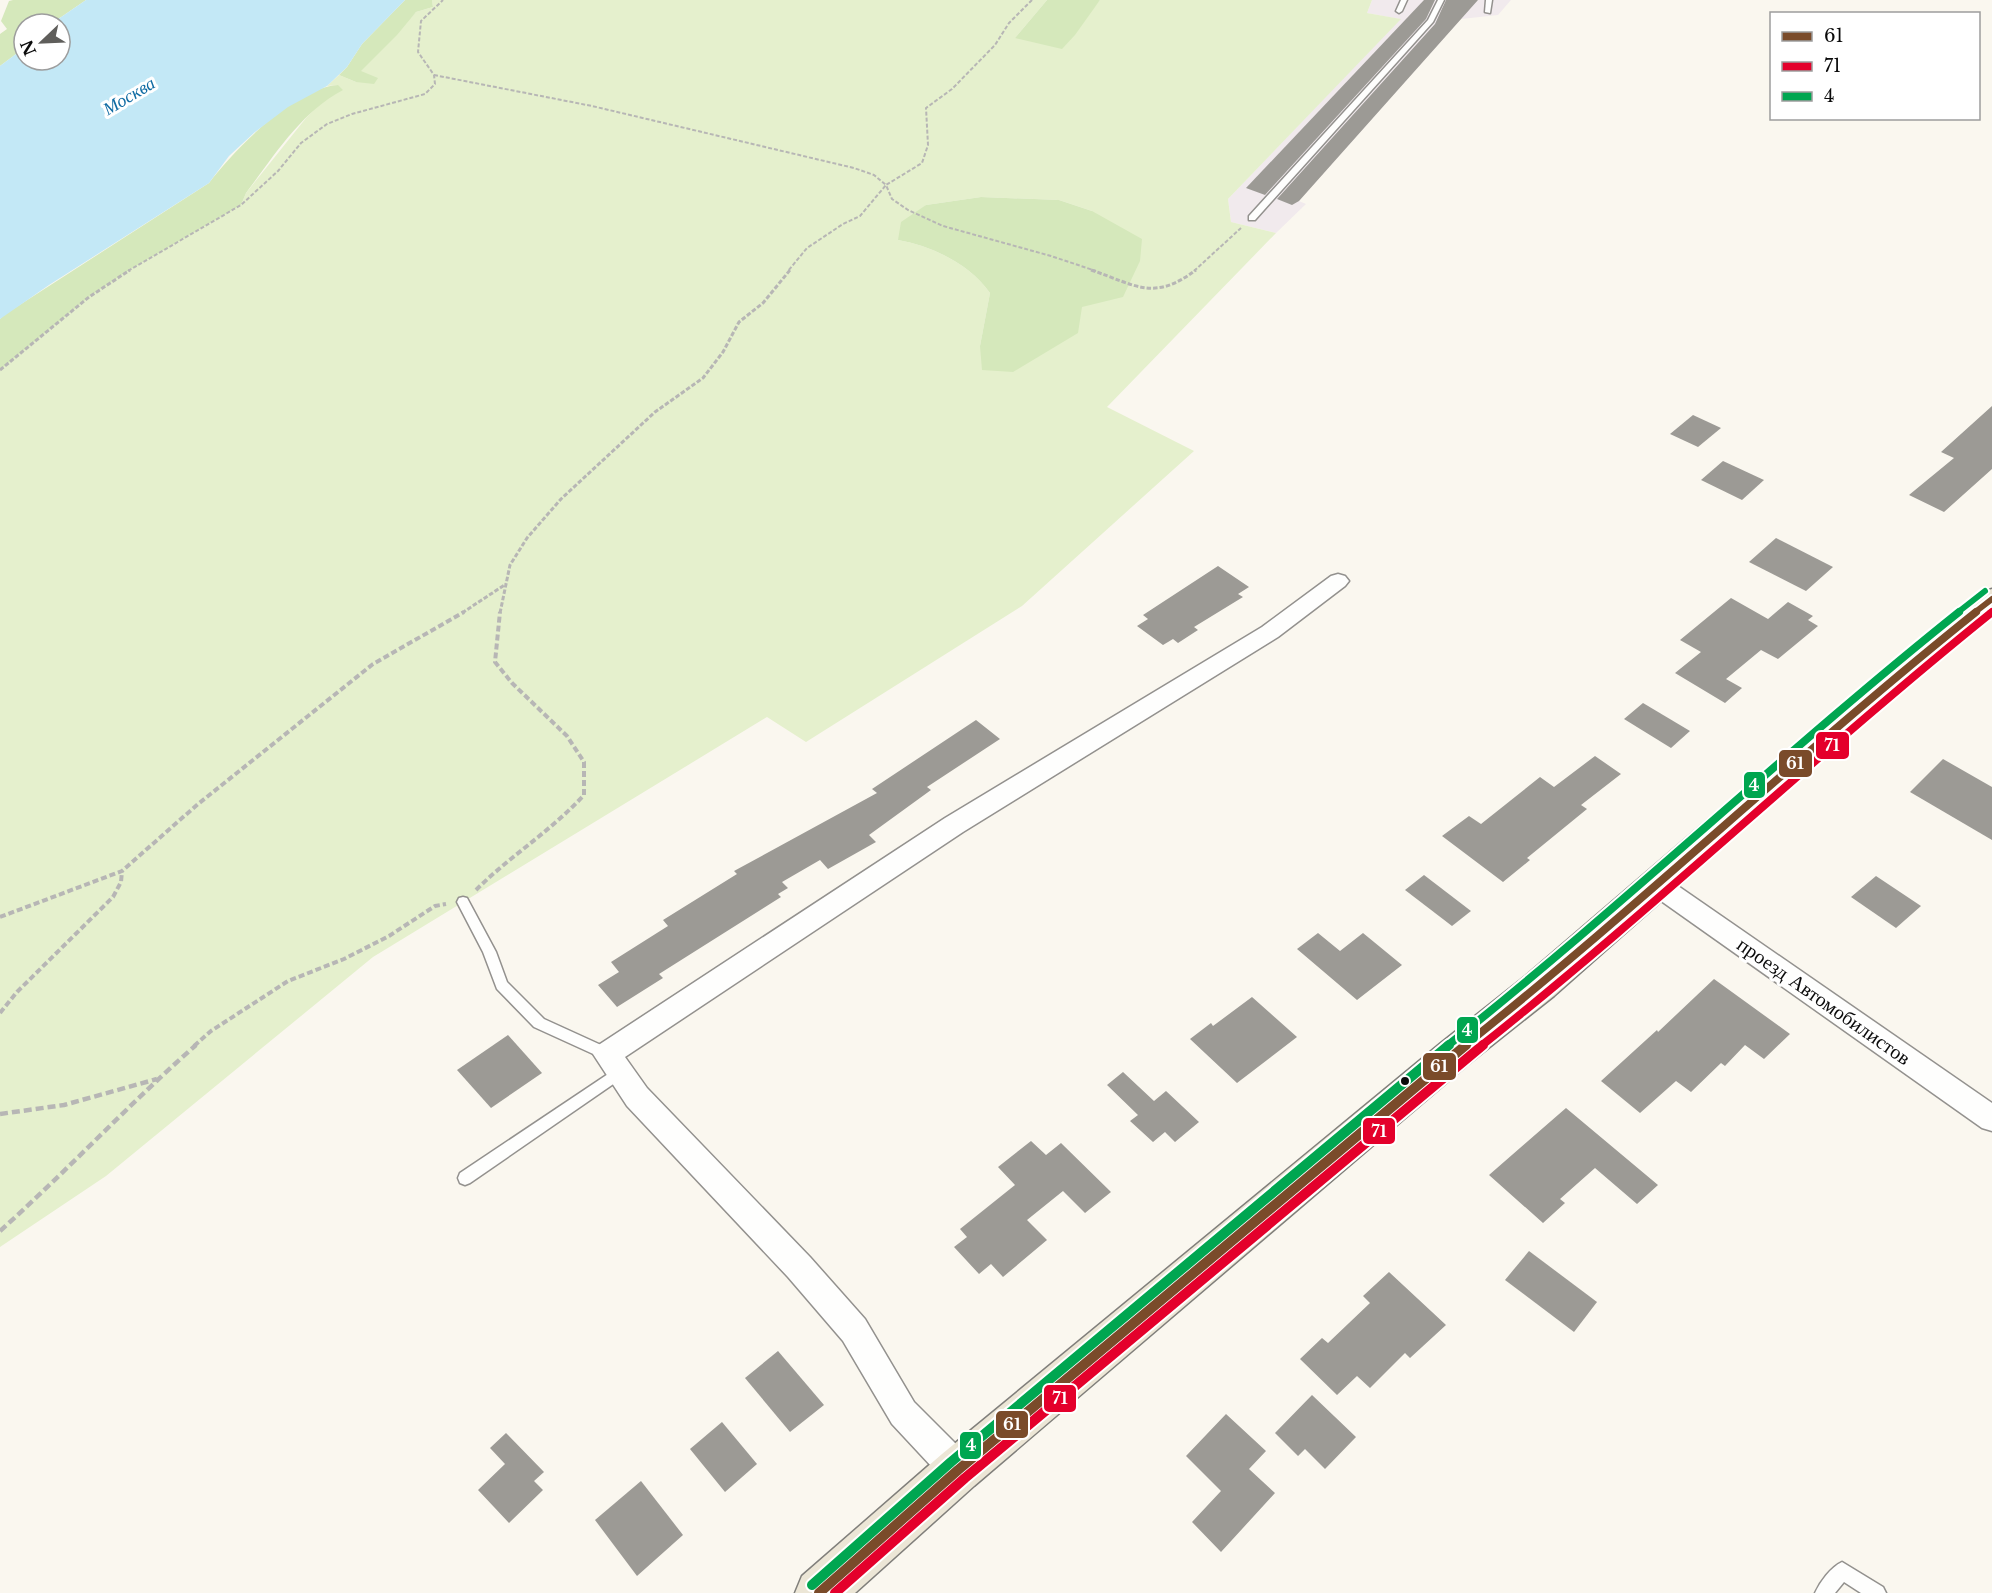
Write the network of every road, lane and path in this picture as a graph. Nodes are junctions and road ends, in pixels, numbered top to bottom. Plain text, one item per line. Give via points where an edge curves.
1 (442, 0) edge
2 (1032, 0) edge
3 (1404, 0) edge
4 (1441, 0) edge
5 (1489, 0) edge
6 (1399, 10) dead end
7 (1488, 12) dead end
8 (434, 75) junction
9 (886, 185) junction
10 (1252, 218) joint
11 (0, 370) edge
12 (1338, 580) dead end
13 (506, 583) junction
14 (1989, 605) edge
15 (122, 871) junction
16 (1656, 884) junction
17 (464, 902) junction
18 (0, 917) edge
19 (0, 1013) edge
20 (613, 1063) junction
21 (160, 1078) junction
22 (0, 1114) edge
23 (1992, 1119) edge
24 (465, 1178) dead end
25 (0, 1230) edge
26 (958, 1470) junction
27 (819, 1593) edge
28 (1824, 1593) edge
29 (1877, 1593) edge

1 - 8 path via 421,21 418,38 418,52
2 - 9 path via 952,89 926,108 928,145 922,163
3 - 6 lane
4 - 10 lane via 1431,21
5 - 7 lane
8 - 9 path via 687,127 854,168 874,175
8 - 11 path via 435,84 424,94 327,124 301,143 242,204 122,274
9 - 10 path via 892,199 943,226 1051,256 1151,290 1167,289 1187,276
9 - 13 path via 860,216 807,248 763,303 739,322 703,378 656,412 561,500 526,538 510,565
12 - 20 street via 1270,632 954,825
13 - 15 path via 373,664 198,804
13 - 17 path via 495,662 567,736 584,762 584,795 562,819 502,864
14 - 16 main road via 1898,674
15 - 18 path
15 - 19 path via 113,897
16 - 23 street, проезд Автомобилистов
16 - 26 main road via 1541,985
17 - 20 lane via 502,985 539,1023
17 - 21 path via 435,906 362,950 288,981 212,1031
20 - 24 lane
20 - 26 street via 637,1096 854,1330 903,1413
21 - 22 path via 64,1105
21 - 25 path
26 - 27 main road
28 - 29 lane via 1842,1571

